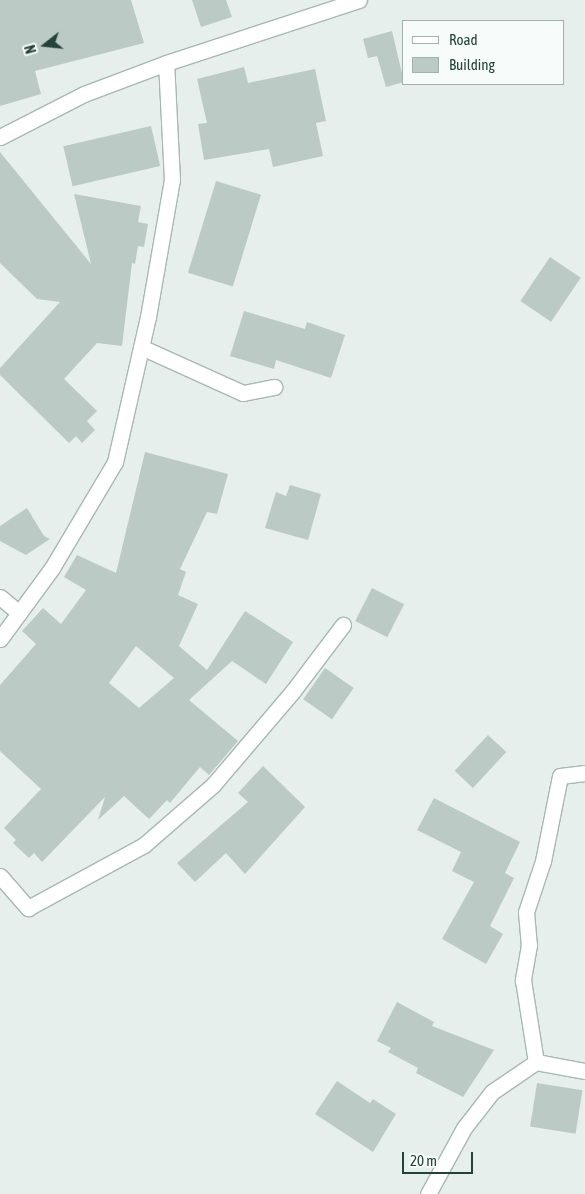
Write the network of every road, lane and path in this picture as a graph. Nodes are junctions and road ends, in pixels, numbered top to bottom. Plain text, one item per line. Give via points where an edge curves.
1 (359, 0) edge
2 (166, 63) junction
3 (0, 137) edge
4 (141, 347) junction
5 (274, 387) dead end
6 (0, 597) edge
7 (19, 614) junction
8 (343, 625) dead end
9 (0, 639) edge
10 (585, 773) edge
11 (0, 876) edge
12 (536, 1062) junction
13 (585, 1071) edge
14 (428, 1194) edge

1 - 2 street
2 - 3 street via 84,94
2 - 4 street via 172,180
4 - 5 street via 243,393
4 - 7 street via 115,462 52,568
6 - 7 street
7 - 9 street
8 - 11 street via 293,691 213,785 144,844 28,908
10 - 12 street via 560,776 543,861 526,912 529,945 523,980
12 - 13 street
12 - 14 street via 492,1092 464,1128

